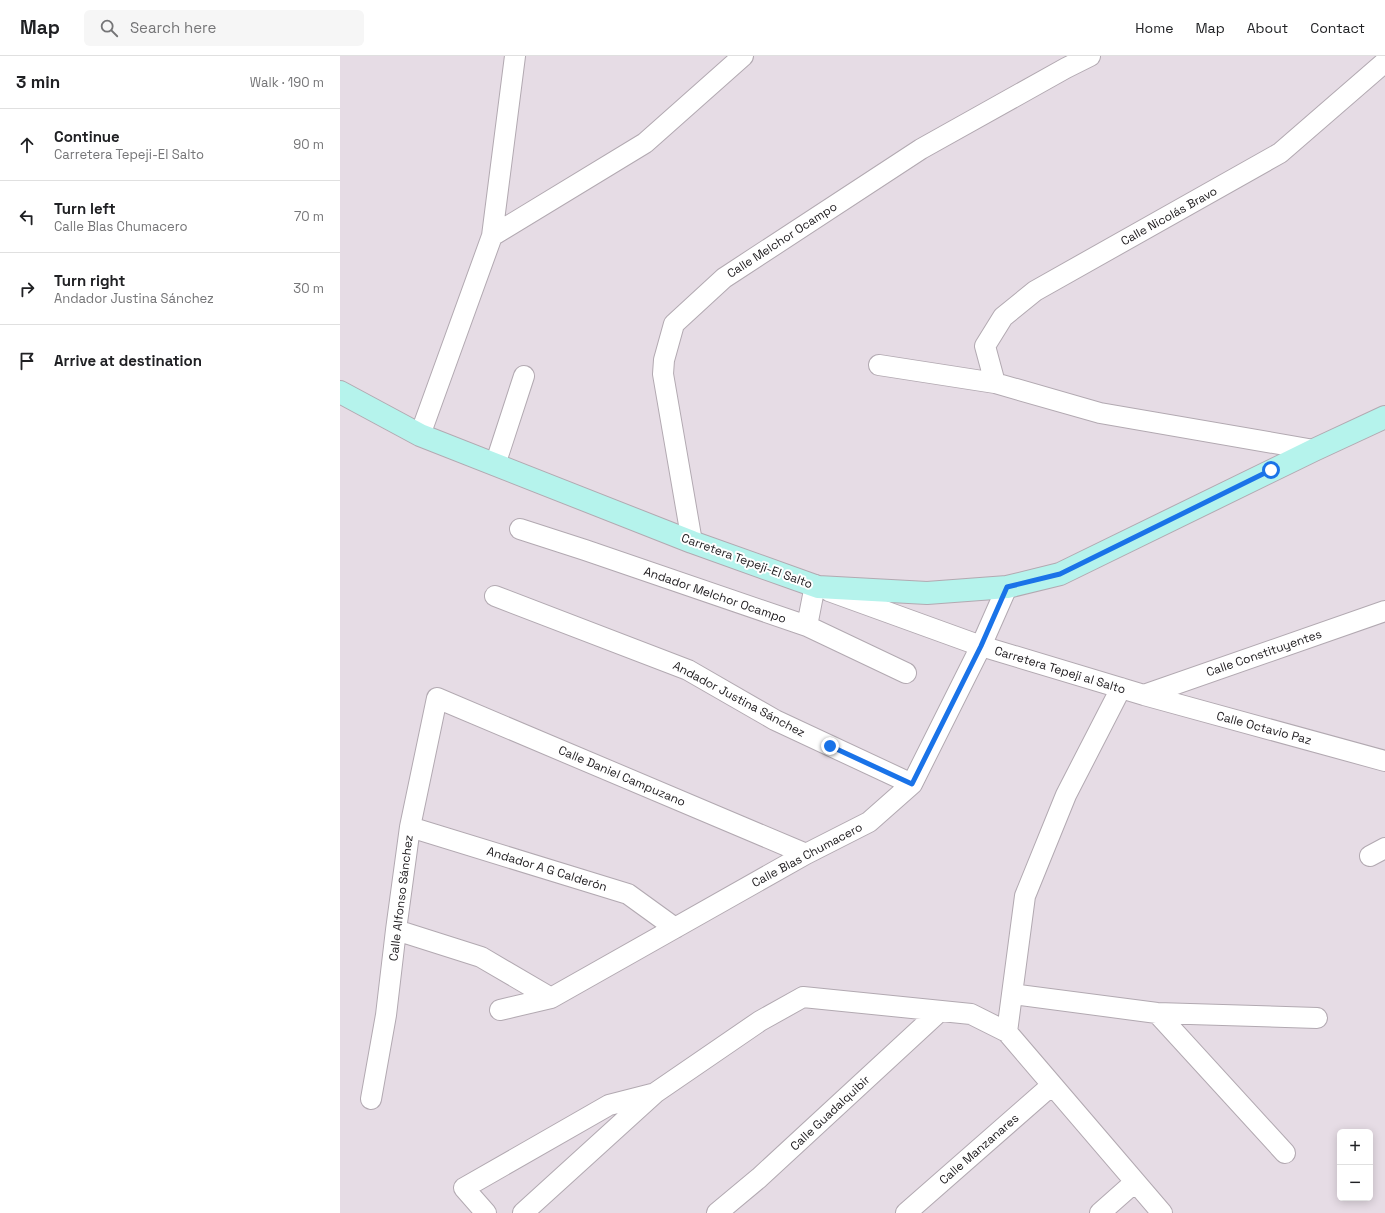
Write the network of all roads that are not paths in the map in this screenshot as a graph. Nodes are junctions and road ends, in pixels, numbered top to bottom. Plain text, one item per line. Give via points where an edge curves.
1 (515, 56) edge
2 (743, 56) edge
3 (1090, 56) edge
4 (1385, 62) edge
5 (492, 236) junction
6 (879, 365) dead end
7 (524, 376) dead end
8 (995, 383) junction
9 (340, 392) edge
10 (1385, 417) edge
11 (420, 435) junction
12 (1314, 450) junction
13 (495, 465) junction
14 (520, 529) dead end
15 (692, 542) junction
16 (816, 586) junction
17 (1007, 587) junction
18 (495, 596) dead end
19 (1385, 611) edge
20 (807, 626) junction
21 (981, 646) junction
22 (906, 673) dead end
23 (1121, 688) junction
24 (1144, 695) junction
25 (437, 698) joint
26 (1385, 761) edge
27 (912, 784) junction
28 (410, 827) junction
29 (806, 854) junction
30 (675, 928) junction
31 (396, 930) junction
32 (1012, 994) junction
33 (551, 998) junction
34 (500, 1010) dead end
35 (940, 1011) junction
36 (1157, 1013) junction
37 (1317, 1018) dead end
38 (1007, 1032) junction
39 (1052, 1085) junction
40 (656, 1093) junction
41 (371, 1099) dead end
42 (1285, 1153) dead end
43 (1136, 1182) junction
44 (486, 1213) edge
45 (523, 1213) edge
46 (717, 1213) edge
47 (906, 1213) edge
48 (1100, 1213) edge
49 (1162, 1213) edge

1 - 5 street
2 - 5 street via 645,143
3 - 15 street, Calle Melchor Ocampo via 921,149 724,278 674,324 664,360 663,374
4 - 8 street, Calle Nicolás Bravo via 1280,153 1035,291 1003,317 985,346
5 - 11 street
6 - 8 street
7 - 13 street
8 - 12 street via 1100,413
9 - 11 street, Carretera Tepeji-El Salto
10 - 12 street, Carretera Tepeji-El Salto
11 - 13 street, Carretera Tepeji-El Salto
12 - 17 street, Carretera Tepeji-El Salto via 1060,574
13 - 15 street, Carretera Tepeji-El Salto
14 - 20 street, Andador Melchor Ocampo
15 - 16 street, Carretera Tepeji-El Salto
16 - 17 street, Carretera Tepeji-El Salto via 927,593
16 - 20 street
16 - 21 street, Carretera Tepeji al Salto
17 - 21 street, Calle Blas Chumacero
18 - 27 street, Andador Justina Sánchez via 688,670 775,720
19 - 24 street, Calle Constituyentes
20 - 22 street, Andador Melchor Ocampo
21 - 23 street, Carretera Tepeji al Salto
21 - 27 street, Calle Blas Chumacero
23 - 24 street, Carretera Tepeji al Salto
23 - 32 street via 1066,795 1025,896
24 - 26 street, Calle Octavio Paz
25 - 28 street, Calle Alfonso Sánchez
25 - 29 street, Calle Daniel Campuzano
27 - 29 street, Calle Blas Chumacero via 869,822
28 - 30 street, Andador A G Calderón via 628,894
28 - 31 street, Calle Alfonso Sánchez
29 - 30 street, Calle Blas Chumacero
30 - 33 street, Calle Blas Chumacero
31 - 33 street via 481,957
31 - 41 street, Calle Alfonso Sánchez via 386,1015
32 - 36 street
32 - 38 street
33 - 34 street, Calle Blas Chumacero
35 - 38 street via 971,1014
35 - 40 street via 803,997 760,1021
35 - 46 street, Calle Guadalquibir via 759,1178
36 - 37 street
36 - 42 street
38 - 39 street
39 - 43 street
39 - 47 street, Calle Manzanares
40 - 44 street via 609,1105 464,1188
40 - 45 street
43 - 48 street
43 - 49 street

